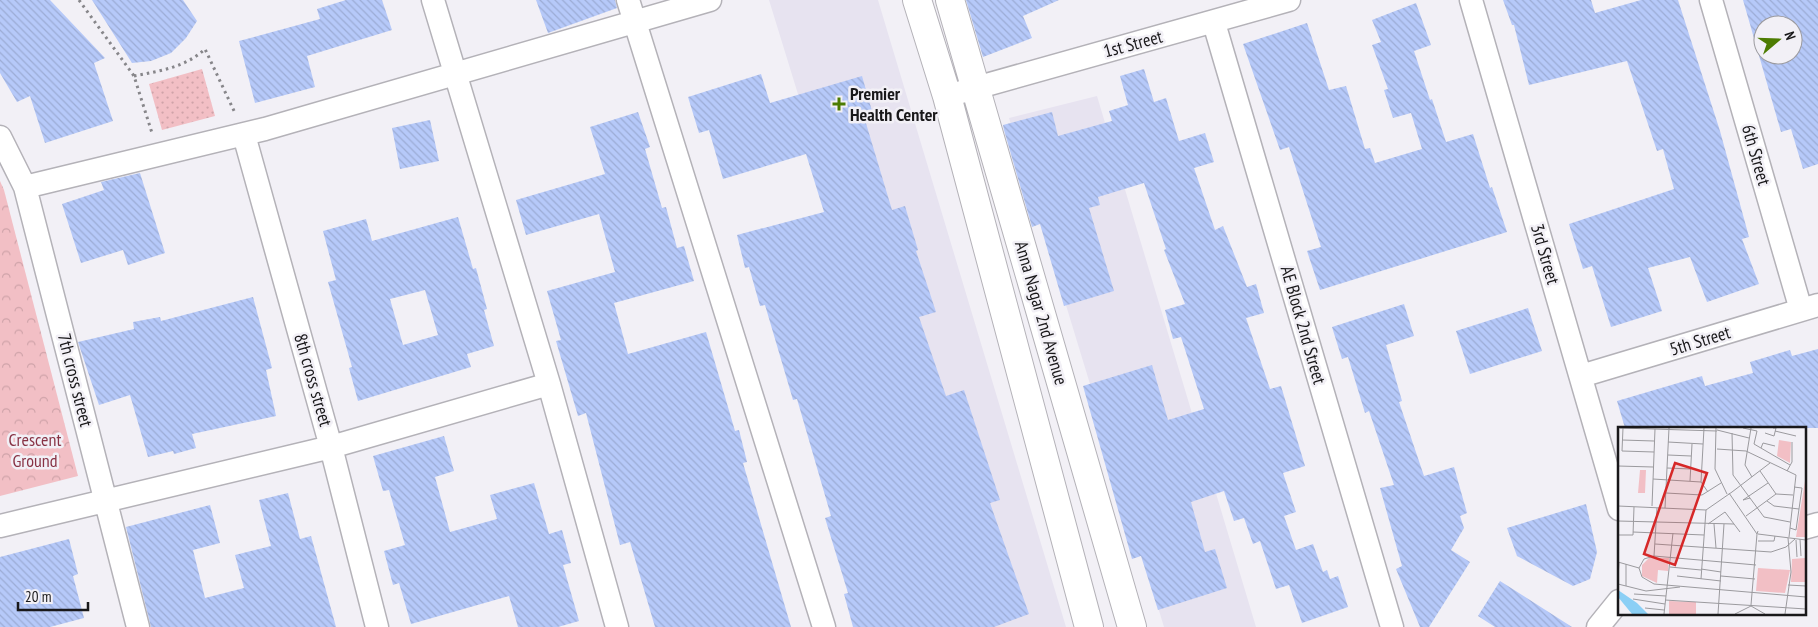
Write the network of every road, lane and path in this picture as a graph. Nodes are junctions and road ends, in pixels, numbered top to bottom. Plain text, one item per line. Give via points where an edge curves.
1 (79, 0) edge
2 (433, 0) edge
3 (628, 0) edge
4 (710, 0) edge
5 (917, 0) edge
6 (950, 0) edge
7 (1290, 0) edge
8 (1471, 0) edge
9 (1711, 0) edge
10 (635, 23) junction
11 (1214, 23) junction
12 (457, 74) junction
13 (134, 76) junction
14 (976, 87) junction
15 (947, 96) junction
16 (244, 135) junction
17 (0, 137) edge
18 (159, 155) junction
19 (25, 187) junction
20 (1810, 308) edge
21 (1581, 376) junction
22 (549, 384) junction
23 (331, 446) junction
24 (106, 501) junction
25 (1618, 506) edge
26 (0, 526) edge
27 (1618, 602) edge
28 (138, 627) edge
29 (377, 627) edge
30 (617, 627) edge
31 (824, 627) edge
32 (1089, 627) edge
33 (1132, 627) edge
34 (1392, 627) edge
35 (1598, 627) edge

1 - 13 path
2 - 12 street
3 - 10 street
4 - 10 street
5 - 15 main road, Anna Nagar 2nd Avenue
6 - 14 main road, Anna Nagar 2nd Avenue
7 - 11 street, 1st Street
8 - 21 street, 3rd Street
9 - 20 street, 6th Street
10 - 12 street
10 - 31 street
11 - 14 street, 1st Street
11 - 34 street, AE Block 2nd Street
12 - 16 street
12 - 22 street
13 - 16 path via 193,60 206,49
13 - 18 path
14 - 15 street, 1st Street
14 - 33 main road, Anna Nagar 2nd Avenue
15 - 32 main road, Anna Nagar 2nd Avenue
16 - 18 street
16 - 23 street, 8th cross street
17 - 19 street, 7th cross street
18 - 19 street
19 - 24 street, 7th cross street
20 - 21 street, 5th Street
21 - 25 street, 3rd Street
22 - 23 street
22 - 30 street
23 - 24 street
23 - 29 street, 8th cross street
24 - 26 street
24 - 28 street, 7th cross street
27 - 35 street

